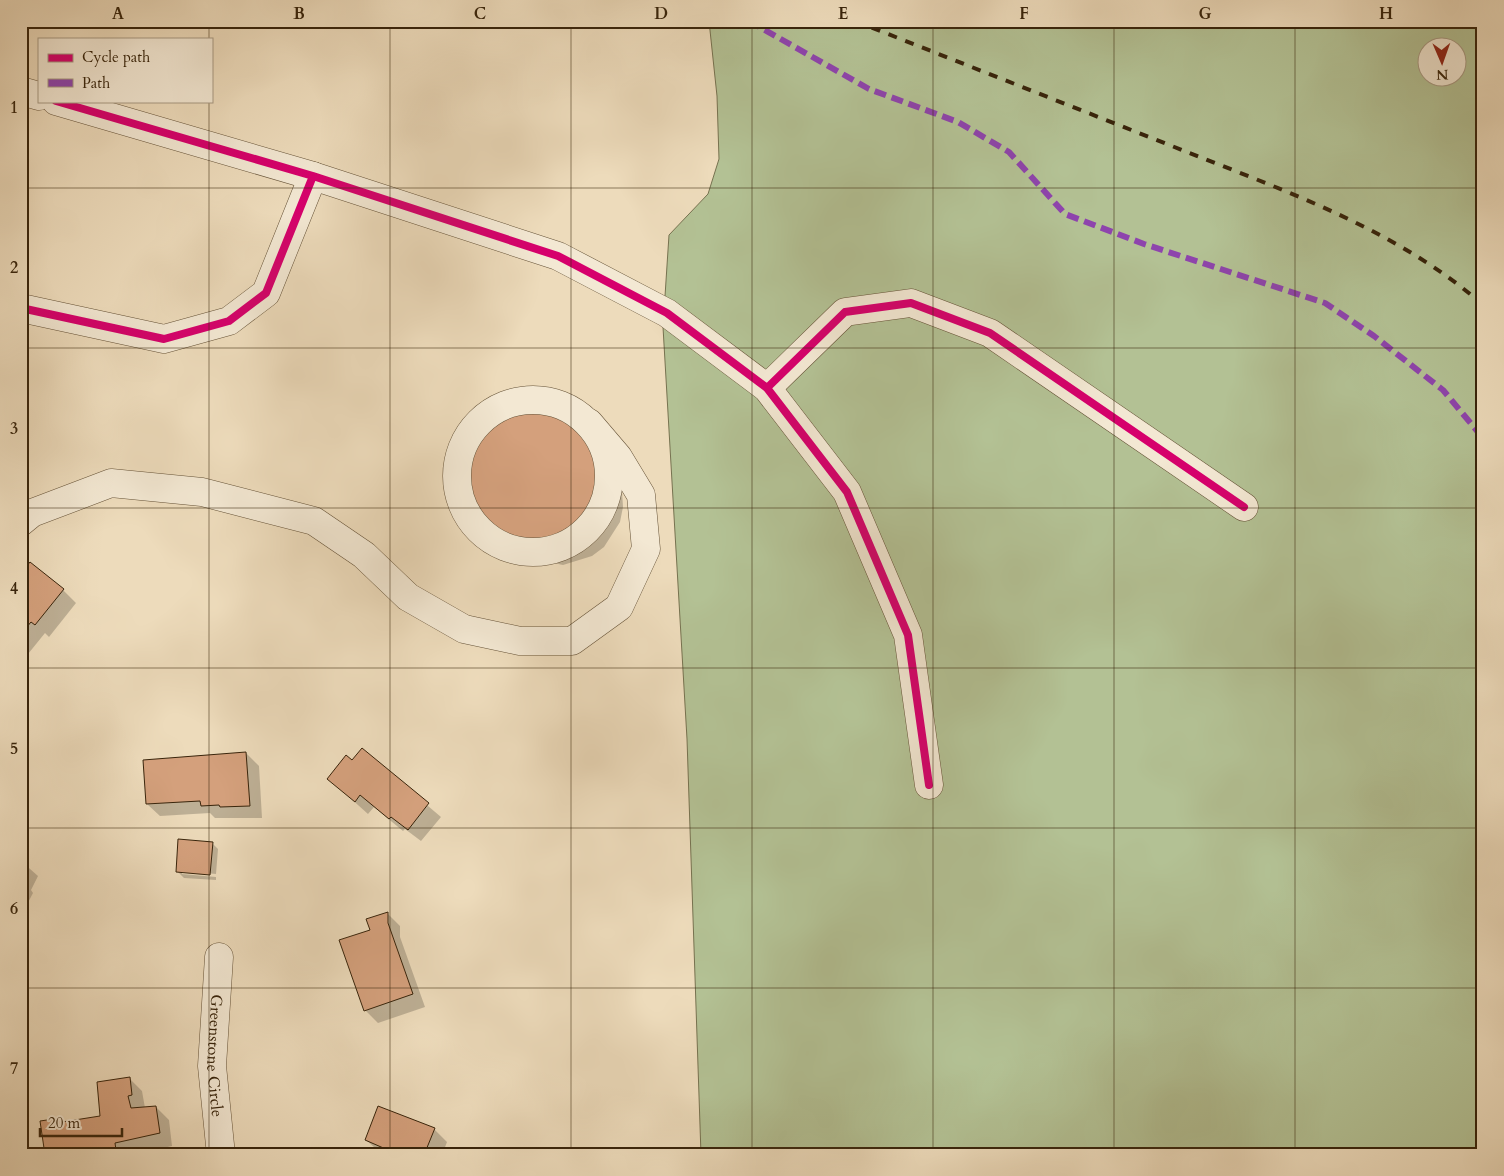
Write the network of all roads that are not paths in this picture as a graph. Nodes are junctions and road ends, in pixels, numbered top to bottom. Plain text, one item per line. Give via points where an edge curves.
1 (21, 91) edge
2 (38, 96) edge
3 (59, 102) edge
4 (313, 176) junction
5 (21, 308) edge
6 (768, 388) junction
7 (589, 423) junction
8 (1244, 507) dead end
9 (21, 522) edge
10 (929, 786) dead end
11 (219, 957) dead end
12 (221, 1155) edge

1 - 2 street
3 - 4 street
4 - 5 street via 266,293 229,321 164,339
4 - 6 street via 558,256 667,313
6 - 8 street via 845,312 911,303 990,333
6 - 10 street via 847,492 908,635
7 - 7 street via 602,443 609,466 609,482 601,512 586,531 567,544 544,552 520,551 497,543 476,527 462,505 456,479 460,453 472,429 491,412 524,400 542,400 568,408
7 - 9 street via 618,457 641,496 646,549 619,608 572,641 520,641 464,629 408,597 364,555 314,521 202,492 111,483 32,513
11 - 12 street, Greenstone Circle via 212,1066

